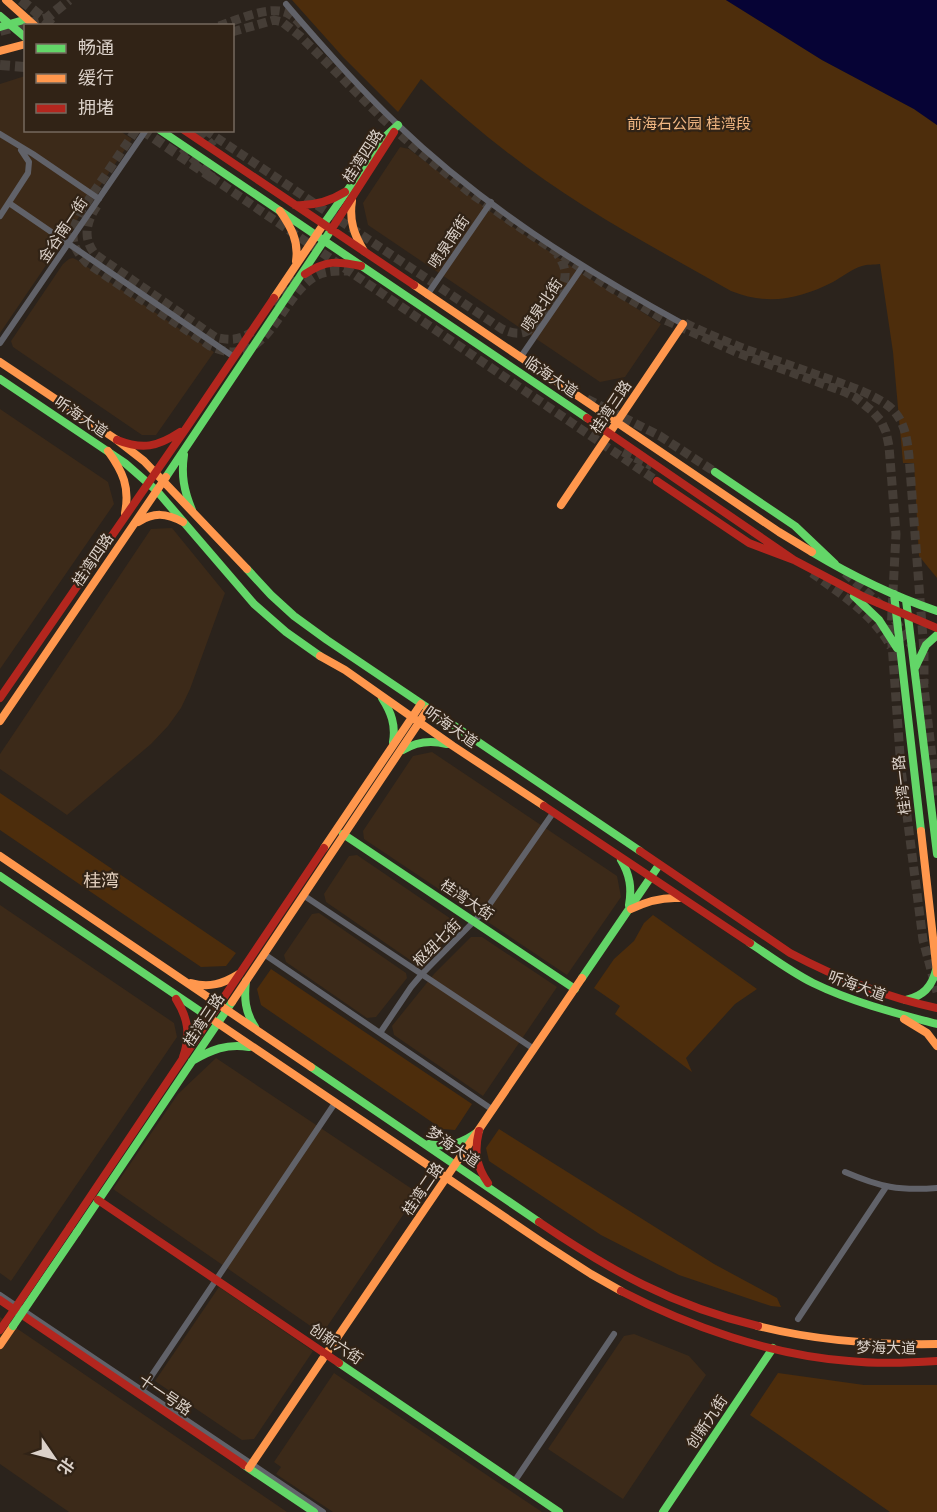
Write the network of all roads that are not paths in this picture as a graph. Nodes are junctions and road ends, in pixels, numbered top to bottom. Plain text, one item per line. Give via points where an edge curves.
1 (6, 0) edge
2 (286, 4) dead end
3 (0, 16) edge
4 (27, 19) junction
5 (33, 24) tunnel mouth
6 (10, 25) junction
7 (0, 27) edge
8 (24, 36) edge
9 (24, 45) edge
10 (0, 51) edge
11 (398, 125) junction
12 (145, 132) edge
13 (163, 132) edge
14 (187, 132) edge
15 (0, 134) edge
16 (17, 145) junction
17 (351, 192) junction
18 (99, 199) junction
19 (491, 202) junction
20 (9, 203) junction
21 (293, 204) junction
22 (280, 211) junction
23 (0, 216) edge
24 (327, 227) junction
25 (320, 238) junction
26 (68, 243) junction
27 (366, 253) junction
28 (361, 266) junction
29 (583, 266) junction
30 (295, 276) junction
31 (427, 295) junction
32 (683, 324) joint
33 (0, 343) edge
34 (234, 357) junction
35 (520, 358) junction
36 (0, 362) edge
37 (0, 380) edge
38 (617, 423) junction
39 (187, 427) junction
40 (609, 434) junction
41 (117, 440) junction
42 (185, 450) junction
43 (108, 452) junction
44 (156, 472) junction
45 (715, 472) tunnel mouth
46 (164, 481) junction
47 (657, 481) tunnel mouth
48 (148, 483) junction
49 (157, 491) junction
50 (561, 505) dead end
51 (192, 510) junction
52 (124, 518) junction
53 (183, 522) junction
54 (134, 525) junction
55 (794, 560) junction
56 (835, 564) junction
57 (842, 587) junction
58 (894, 594) junction
59 (906, 600) junction
60 (895, 611) junction
61 (937, 611) edge
62 (907, 616) junction
63 (937, 628) edge
64 (937, 635) edge
65 (900, 652) junction
66 (914, 671) junction
67 (378, 693) junction
68 (0, 698) edge
69 (424, 706) junction
70 (416, 719) junction
71 (0, 722) edge
72 (453, 746) junction
73 (392, 754) junction
74 (553, 813) junction
75 (343, 834) junction
76 (614, 854) junction
77 (937, 854) edge
78 (0, 856) edge
79 (659, 865) junction
80 (0, 876) edge
81 (651, 878) junction
82 (303, 895) junction
83 (682, 899) junction
84 (628, 910) junction
85 (475, 922) junction
86 (264, 954) junction
87 (937, 971) edge
88 (239, 974) junction
89 (422, 974) junction
90 (181, 979) junction
91 (246, 981) junction
92 (575, 989) junction
93 (171, 992) junction
94 (906, 1000) junction
95 (218, 1005) junction
96 (937, 1008) edge
97 (226, 1010) junction
98 (896, 1014) junction
99 (209, 1018) junction
100 (217, 1024) junction
101 (937, 1024) edge
102 (380, 1033) junction
103 (262, 1035) junction
104 (937, 1046) edge
105 (254, 1048) junction
106 (534, 1049) junction
107 (183, 1057) junction
108 (192, 1061) junction
109 (335, 1103) junction
110 (493, 1110) junction
111 (479, 1131) junction
112 (419, 1140) junction
113 (456, 1165) junction
114 (845, 1172) dead end
115 (447, 1178) junction
116 (885, 1187) junction
117 (937, 1188) edge
118 (495, 1192) junction
119 (98, 1200) junction
120 (73, 1229) junction
121 (216, 1280) junction
122 (0, 1295) edge
123 (0, 1300) edge
124 (17, 1312) junction
125 (798, 1319) dead end
126 (10, 1324) junction
127 (0, 1330) edge
128 (614, 1334) dead end
129 (937, 1344) edge
130 (0, 1345) edge
131 (773, 1347) junction
132 (324, 1357) junction
133 (937, 1361) edge
134 (142, 1390) junction
135 (249, 1468) junction
136 (514, 1482) junction
137 (314, 1512) edge
138 (323, 1512) edge
139 (559, 1512) edge
140 (663, 1512) edge

1 - 4 main road
2 - 11 street
3 - 6 main road
4 - 5 main road
4 - 6 main road
6 - 7 main road
6 - 8 main road
9 - 10 main road
11 - 17 main road, 桂湾四路
11 - 19 street
12 - 18 street, 金谷南一街
13 - 22 main road, 临海大道
14 - 21 main road, 临海大道
15 - 16 street
16 - 18 street
16 - 20 street via 29,166 26,178
17 - 21 main road via 322,203
17 - 24 main road, 桂湾四路
17 - 27 main road via 351,224
18 - 26 street, 金谷南一街
19 - 29 street
19 - 31 street, 喷泉南街
20 - 23 street
20 - 26 street
21 - 24 main road, 临海大道
22 - 25 main road, 临海大道
22 - 30 main road via 298,245
24 - 25 main road, 桂湾四路
24 - 27 main road, 临海大道
25 - 28 main road, 临海大道
25 - 30 main road, 桂湾四路
26 - 33 street, 金谷南一街
26 - 34 street
27 - 31 main road, 临海大道
28 - 30 main road via 325,262
28 - 40 main road, 临海大道
29 - 32 street
29 - 35 street, 喷泉北街
30 - 34 main road, 桂湾四路
30 - 42 main road, 桂湾四路
31 - 35 main road, 临海大道
32 - 38 main road, 桂湾三路
34 - 39 main road, 桂湾四路
35 - 38 main road, 临海大道
36 - 41 main road, 听海大道
37 - 43 main road, 听海大道
38 - 40 main road, 桂湾三路
38 - 56 main road, 临海大道 via 759,519
39 - 41 main road via 146,447
39 - 44 main road, 桂湾四路
40 - 50 main road, 桂湾三路
40 - 55 main road, 临海大道
41 - 44 main road, 听海大道
42 - 46 main road, 桂湾四路
42 - 51 main road via 182,480
43 - 48 main road, 听海大道
43 - 52 main road via 127,486
44 - 46 main road, 听海大道
44 - 48 main road, 桂湾四路
45 - 56 main road via 795,526
46 - 49 main road, 桂湾四路
46 - 51 main road, 听海大道
47 - 55 main road via 748,543
48 - 49 main road, 听海大道
48 - 52 main road, 桂湾四路
49 - 53 main road, 听海大道
49 - 54 main road, 桂湾四路
51 - 69 main road, 听海大道 via 294,616
52 - 68 main road, 桂湾四路
53 - 54 main road via 160,514
53 - 67 main road, 听海大道 via 269,618
54 - 71 main road, 桂湾四路
55 - 57 main road, 临海大道
56 - 58 main road, 临海大道
57 - 60 main road, 临海大道
57 - 65 main road via 882,623
58 - 59 main road, 临海大道
58 - 60 main road, 桂湾一路
59 - 61 main road, 临海大道
59 - 62 main road, 桂湾一路
60 - 62 main road, 临海大道
60 - 65 main road, 桂湾一路
62 - 63 main road, 临海大道
62 - 66 main road, 桂湾一路
64 - 66 main road via 926,643
65 - 87 main road, 桂湾一路
66 - 77 main road, 桂湾一路
67 - 70 main road, 听海大道
67 - 73 main road via 394,725
69 - 70 main road, 桂湾三路
69 - 79 main road, 听海大道
70 - 72 main road, 听海大道
70 - 73 main road, 桂湾三路
72 - 73 main road via 437,741 415,743
72 - 74 main road, 听海大道
73 - 75 main road, 桂湾三路
73 - 88 main road, 桂湾三路
74 - 76 main road, 听海大道
74 - 85 street, 枢纽七街
75 - 82 main road, 桂湾三路
75 - 85 main road, 桂湾大街
76 - 81 main road, 听海大道
76 - 84 main road via 629,875
78 - 90 main road, 梦海大道
79 - 81 main road, 桂湾二路
79 - 94 main road, 听海大道 via 805,961
80 - 93 main road, 梦海大道
81 - 83 main road, 听海大道
81 - 84 main road, 桂湾二路
82 - 86 main road, 桂湾三路
82 - 89 street
83 - 84 main road via 655,899
83 - 98 main road, 听海大道 via 809,981
84 - 92 main road, 桂湾二路
85 - 89 street, 枢纽七街
85 - 92 main road, 桂湾大街
86 - 91 main road, 桂湾三路
86 - 102 street
87 - 94 main road via 926,992
88 - 90 main road via 213,986
88 - 95 main road, 桂湾三路
89 - 102 street, 枢纽七街
89 - 106 street
90 - 95 main road, 梦海大道
91 - 97 main road, 桂湾三路
91 - 103 main road via 245,1009
92 - 106 main road, 桂湾二路
93 - 99 main road, 梦海大道
93 - 107 main road via 188,1022
94 - 96 main road, 听海大道
95 - 97 main road, 梦海大道
95 - 99 main road, 桂湾三路
97 - 100 main road, 桂湾三路
97 - 103 main road, 梦海大道
98 - 101 main road, 听海大道
98 - 104 main road via 930,1036
99 - 100 main road, 梦海大道
99 - 107 main road, 桂湾三路
100 - 105 main road, 梦海大道
100 - 108 main road, 桂湾三路
102 - 110 street
103 - 112 main road, 梦海大道
105 - 108 main road via 227,1045
105 - 109 main road, 梦海大道
106 - 110 main road, 桂湾二路
107 - 120 main road, 桂湾三路
108 - 119 main road, 桂湾三路
109 - 115 main road, 梦海大道
109 - 121 street
110 - 111 main road, 桂湾二路
111 - 112 main road via 456,1145 438,1146
111 - 113 main road, 桂湾二路
111 - 118 main road via 476,1161
112 - 113 main road, 梦海大道
113 - 115 main road, 桂湾二路
113 - 118 main road, 梦海大道
114 - 116 street
115 - 131 main road, 梦海大道 via 620,1291 700,1326
115 - 132 main road, 桂湾二路
116 - 117 street
116 - 125 street
118 - 129 main road, 梦海大道 via 607,1266 657,1292 709,1312 823,1340 867,1345
119 - 120 main road, 桂湾三路
119 - 121 main road, 创新六街
120 - 124 main road, 桂湾三路, bridge
121 - 132 main road, 创新六街
121 - 134 street
122 - 134 street
123 - 124 main road, 十一号路
124 - 126 main road, 桂湾三路
124 - 135 main road, 十一号路
126 - 127 main road, 桂湾三路
126 - 130 main road, 桂湾三路
128 - 136 street
131 - 133 main road, 梦海大道 via 835,1360
131 - 140 main road, 创新九街
132 - 135 main road, 桂湾二路, bridge
132 - 136 main road, 创新六街
134 - 138 street
135 - 137 main road, 十一号路
136 - 139 main road, 创新六街

